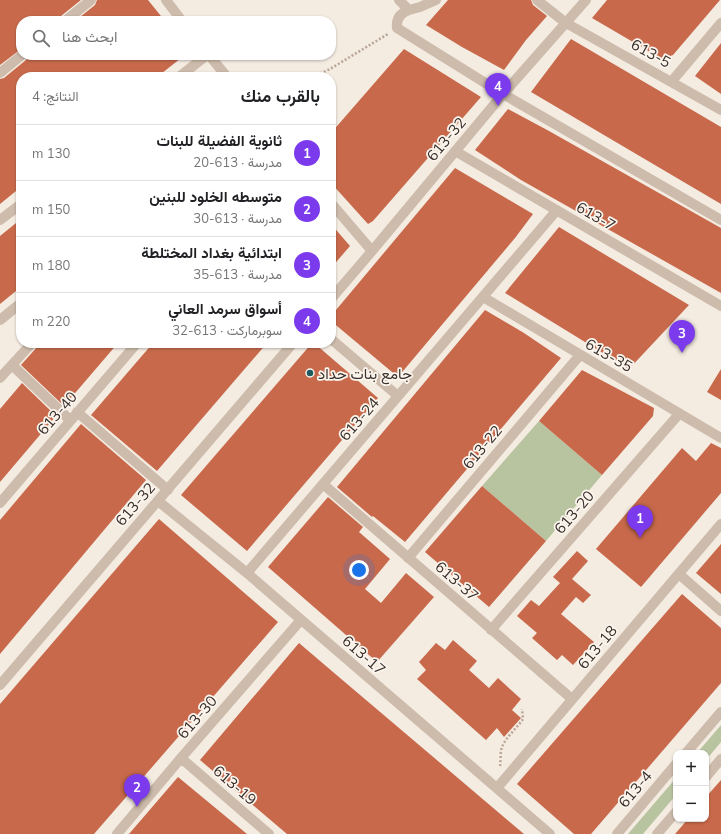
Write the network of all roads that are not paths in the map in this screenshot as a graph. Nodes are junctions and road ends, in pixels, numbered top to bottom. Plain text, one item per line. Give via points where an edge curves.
1 (91, 0) edge
2 (166, 0) edge
3 (399, 0) edge
4 (436, 0) edge
5 (537, 0) edge
6 (586, 0) edge
7 (409, 10) junction
8 (71, 16) edge
9 (178, 16) edge
10 (566, 23) junction
11 (721, 23) edge
12 (16, 60) edge
13 (201, 60) edge
14 (212, 60) edge
15 (186, 72) edge
16 (223, 72) edge
17 (0, 73) edge
18 (672, 81) junction
19 (503, 94) junction
20 (721, 110) edge
21 (455, 152) junction
22 (16, 208) edge
23 (336, 209) edge
24 (557, 210) junction
25 (0, 220) edge
26 (721, 220) edge
27 (372, 251) junction
28 (336, 293) edge
29 (482, 297) junction
30 (721, 306) edge
31 (16, 307) edge
32 (0, 320) edge
33 (336, 343) edge
34 (27, 348) edge
35 (133, 348) edge
36 (289, 348) edge
37 (580, 355) junction
38 (12, 365) junction
39 (0, 378) edge
40 (398, 396) junction
41 (77, 412) junction
42 (679, 414) junction
43 (70, 420) junction
44 (721, 438) edge
45 (323, 484) junction
46 (168, 490) junction
47 (158, 501) junction
48 (0, 503) edge
49 (721, 524) edge
50 (408, 558) junction
51 (247, 573) junction
52 (679, 574) junction
53 (721, 611) edge
54 (300, 621) junction
55 (491, 630) junction
56 (0, 685) edge
57 (572, 699) junction
58 (721, 712) edge
59 (689, 750) edge
60 (181, 758) junction
61 (721, 760) edge
62 (673, 768) edge
63 (709, 774) edge
64 (497, 788) junction
65 (673, 815) edge
66 (117, 834) edge
67 (269, 834) edge
68 (550, 834) edge
69 (617, 834) edge
70 (657, 834) edge

1 - 8 street
2 - 9 street
3 - 7 street
4 - 7 street
5 - 10 street, 613-5
6 - 10 street, 613-32
7 - 19 street via 398,17 397,28
10 - 18 street, 613-5
10 - 19 street, 613-32
11 - 18 street
12 - 17 street
13 - 15 street
14 - 16 street
18 - 20 street, 613-5
19 - 21 street, 613-32
19 - 26 street
21 - 24 street, 613-7
21 - 27 street, 613-32
22 - 25 street
23 - 27 street
24 - 29 street, 613-24
24 - 30 street, 613-7
27 - 28 street, 613-32
29 - 37 street, 613-35
29 - 40 street, 613-24
31 - 32 street
33 - 40 street
34 - 38 street
35 - 41 street, 613-40
36 - 46 street, 613-32
37 - 42 street, 613-35
37 - 50 street, 613-22
38 - 39 street
38 - 43 street
40 - 45 street, 613-24
41 - 43 street, 613-40
41 - 46 street
42 - 44 street, 613-35
42 - 55 street, 613-20
43 - 48 street, 613-40
45 - 50 street, 613-37
45 - 51 street, 613-24
46 - 47 street, 613-32
47 - 51 street, 613-17
47 - 56 street, 613-32
49 - 52 street, 613-18
50 - 55 street, 613-37
51 - 54 street, 613-17
52 - 53 street
52 - 57 street, 613-18
54 - 60 street, 613-30
54 - 64 street, 613-17
55 - 57 street, 613-37
57 - 64 street, 613-18
58 - 59 street
60 - 66 street, 613-30
60 - 67 street, 613-19
61 - 63 street
62 - 69 street, 613-4
64 - 68 street, 613-17
65 - 70 street

